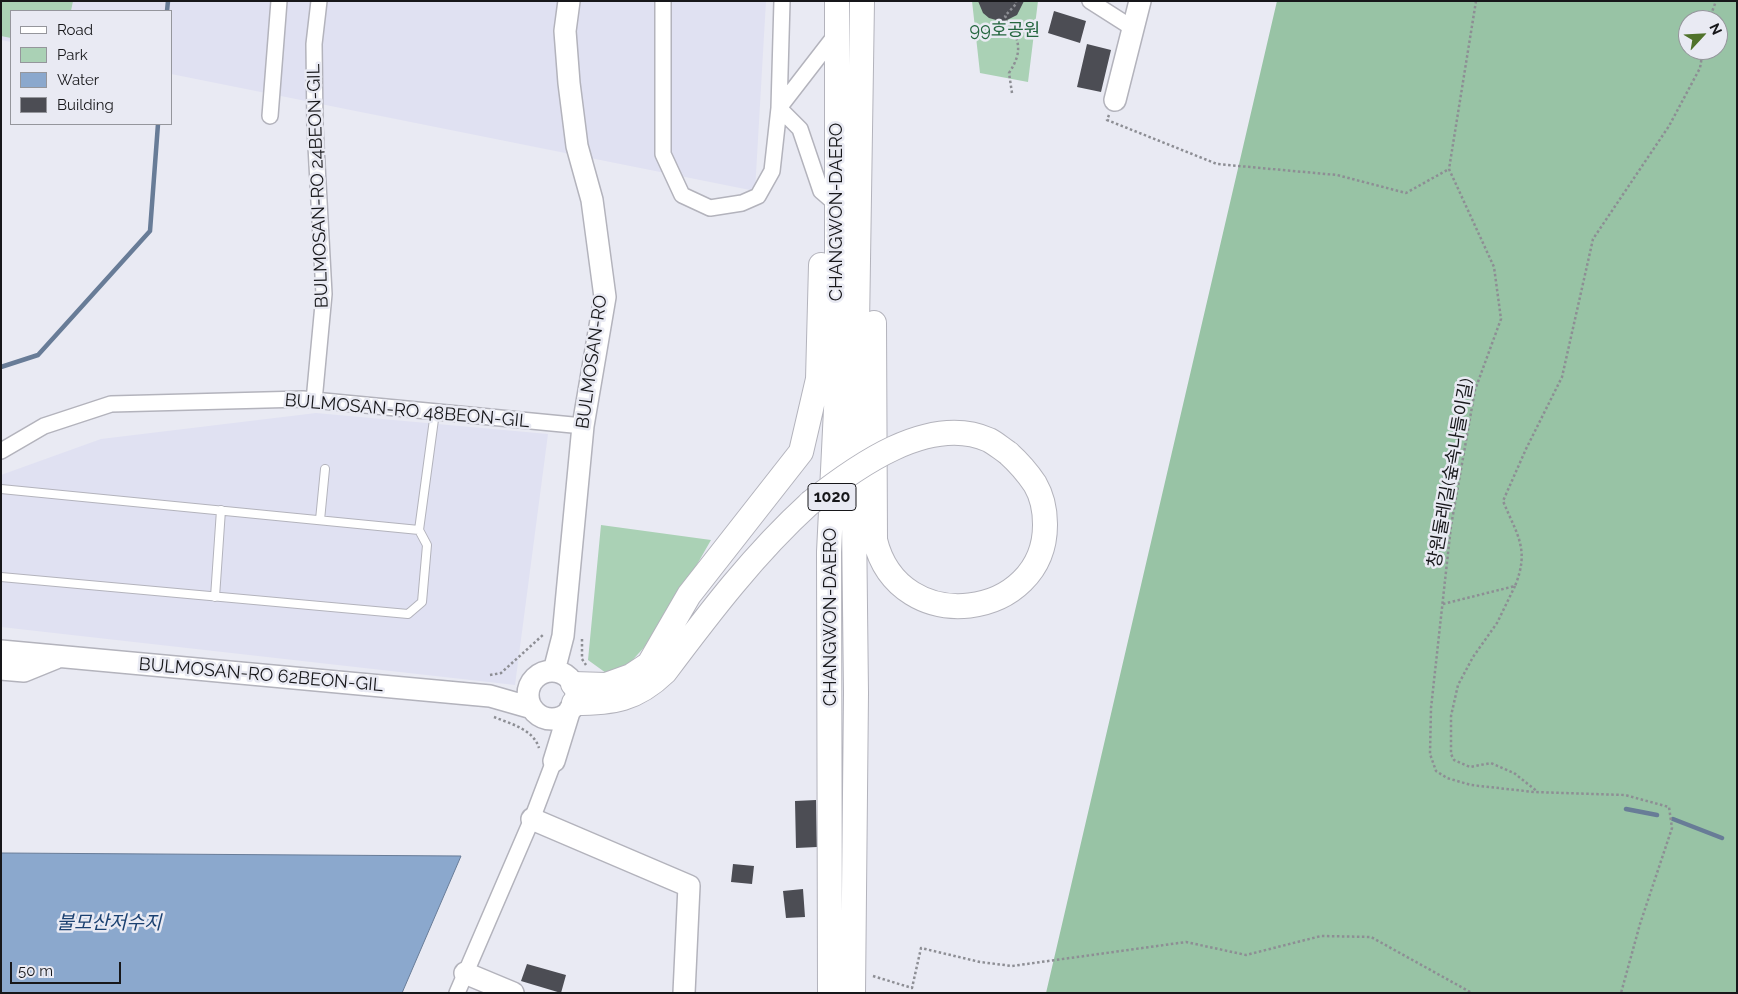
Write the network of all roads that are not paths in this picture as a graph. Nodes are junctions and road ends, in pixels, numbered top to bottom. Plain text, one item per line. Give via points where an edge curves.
1 (279, 1) edge
2 (319, 1) edge
3 (569, 1) edge
4 (663, 1) edge
5 (782, 1) edge
6 (837, 1) edge
7 (862, 1) edge
8 (1090, 1) edge
9 (1140, 1) edge
10 (1134, 29) junction
11 (837, 33) junction
12 (1115, 100) road end
13 (779, 108) junction
14 (270, 116) dead end
15 (836, 211) junction
16 (858, 254) junction
17 (314, 400) junction
18 (435, 412) junction
19 (583, 426) junction
20 (1, 451) edge
21 (325, 469) dead end
22 (1, 489) edge
23 (221, 510) junction
24 (320, 520) junction
25 (419, 530) junction
26 (1, 577) edge
27 (215, 597) junction
28 (1, 639) edge
29 (1, 651) edge
30 (60, 656) junction
31 (1, 669) edge
32 (533, 680) junction
33 (569, 690) junction
34 (490, 696) junction
35 (532, 708) junction
36 (548, 758) joint
37 (532, 819) junction
38 (465, 973) junction
39 (853, 981) edge
40 (457, 993) edge
41 (513, 993) edge
42 (684, 993) edge
43 (830, 993) edge

1 - 14 street
2 - 17 street, BULMOSAN-RO 24BEON-GIL via 314,44 315,127 324,294
3 - 19 street, BULMOSAN-RO via 565,31 569,82 577,146 592,200 605,297
4 - 13 street via 663,154 682,195 710,208 742,203 758,196 772,170
5 - 13 street
6 - 11 main road, CHANGWON-DAERO / 1020
7 - 16 main road, CHANGWON-DAERO / 1020
8 - 10 street
9 - 10 street
10 - 12 street
11 - 13 street
11 - 15 main road, CHANGWON-DAERO / 1020
13 - 15 street via 800,130 821,191
15 - 33 main road via 822,230 818,379 801,452 689,595 649,664 606,686
15 - 43 main road, CHANGWON-DAERO / 1020 via 837,389 829,552
16 - 33 main road, bridge via 873,285 875,540 886,570 912,594 946,607 966,606 1004,595 1038,560 1045,534 1045,511 1036,486 1008,452 989,440 963,434 937,434 906,443 866,463 810,503 750,562 665,672 650,686 629,697 602,703
16 - 39 main road, CHANGWON-DAERO / 1020
17 - 18 street, BULMOSAN-RO 48BEON-GIL
17 - 20 street, BULMOSAN-RO 48BEON-GIL via 111,404 44,426
18 - 19 street, BULMOSAN-RO 48BEON-GIL
18 - 25 lane
19 - 33 street, BULMOSAN-RO via 563,635
21 - 24 lane
22 - 23 lane
23 - 24 lane
23 - 27 lane
24 - 25 lane
25 - 27 lane via 427,545 422,602 408,614
26 - 27 lane
28 - 30 street via 31,642
29 - 30 street, BULMOSAN-RO 62BEON-GIL
30 - 31 street via 24,671
30 - 34 street, BULMOSAN-RO 62BEON-GIL
32 - 33 street via 546,672
32 - 34 street
32 - 35 street via 528,694
33 - 35 street, BULMOSAN-RO 62BEON-GIL via 544,717
33 - 36 street, BULMOSAN-RO
34 - 35 street, BULMOSAN-RO 62BEON-GIL
36 - 37 street
37 - 38 street
37 - 42 street via 688,886
38 - 40 street
38 - 41 street

